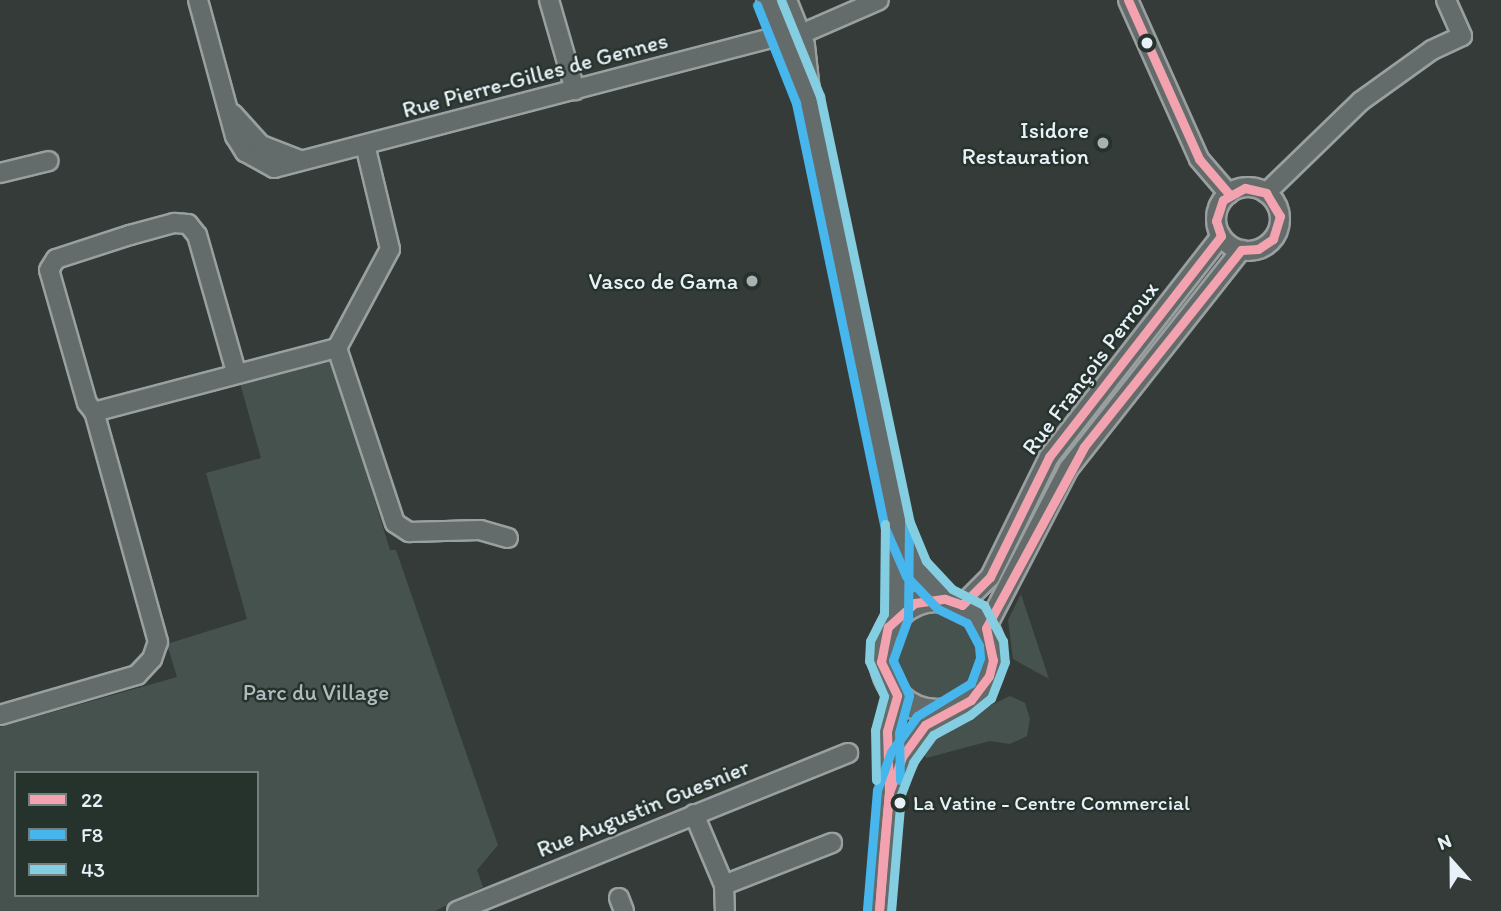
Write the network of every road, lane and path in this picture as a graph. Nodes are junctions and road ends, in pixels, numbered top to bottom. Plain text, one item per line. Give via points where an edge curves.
1 (549, 0) edge
2 (768, 0) edge
3 (784, 0) edge
4 (879, 0) edge
5 (1128, 0) edge
6 (1446, 0) edge
7 (197, 4) edge
8 (794, 42) junction
9 (575, 90) junction
10 (808, 99) junction
11 (365, 145) junction
12 (49, 161) dead end
13 (0, 173) edge
14 (1266, 193) junction
15 (1229, 194) junction
16 (1221, 236) junction
17 (1241, 250) junction
18 (337, 348) junction
19 (236, 372) junction
20 (94, 412) junction
21 (897, 524) junction
22 (508, 538) dead end
23 (953, 602) junction
24 (896, 617) junction
25 (986, 628) junction
26 (897, 695) junction
27 (948, 711) junction
28 (0, 715) edge
29 (848, 753) dead end
30 (889, 792) junction
31 (694, 814) junction
32 (832, 843) dead end
33 (724, 885) junction
34 (457, 911) edge
35 (725, 911) edge
36 (879, 911) edge

1 - 9 street
2 - 8 street
3 - 8 street
4 - 8 street, Rue Pierre-Gilles de Gennes
5 - 15 street via 1199,159
6 - 14 street via 1462,36 1432,50 1361,102
7 - 11 street, Rue Pierre-Gilles de Gennes via 229,108 261,145 303,161
8 - 9 street, Rue Pierre-Gilles de Gennes
8 - 10 street
8 - 10 street
9 - 11 street, Rue Pierre-Gilles de Gennes
10 - 21 street
11 - 18 street via 390,249
12 - 13 street
14 - 15 street via 1245,188
14 - 17 street via 1278,209 1277,232 1265,246
15 - 16 street via 1217,210
16 - 17 street
16 - 23 street, Rue François Perroux via 1049,457 990,578
17 - 25 street, Rue François Perroux via 1076,458
18 - 19 street
18 - 22 street via 395,523 409,532 480,530
19 - 20 street
19 - 20 street via 197,235 188,224 174,223 141,232 56,259 49,271 87,403
20 - 28 street via 158,642 152,659 137,675
21 - 23 street via 916,568
21 - 24 street
23 - 24 street via 915,603
23 - 25 street
24 - 26 street via 881,644 881,662
25 - 27 street via 993,660 989,676 971,700
26 - 27 street via 927,709
26 - 30 street via 887,731
27 - 30 street via 915,737
29 - 31 street, Rue Augustin Guesnier
30 - 36 street
31 - 33 street
31 - 34 street, Rue Augustin Guesnier
32 - 33 street
33 - 35 street

